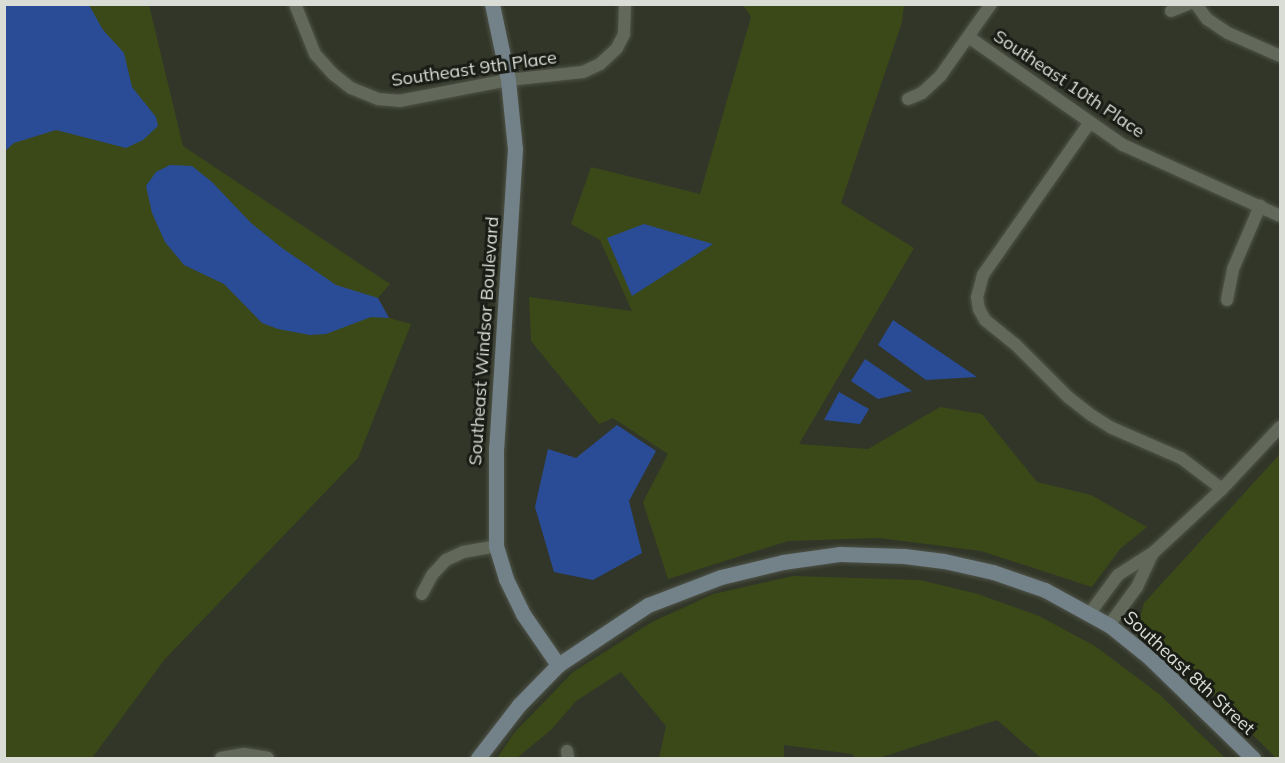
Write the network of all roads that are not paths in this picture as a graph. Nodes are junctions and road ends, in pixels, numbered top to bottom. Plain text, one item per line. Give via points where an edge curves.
1 (295, 4) edge
2 (492, 4) edge
3 (625, 4) edge
4 (991, 4) edge
5 (1188, 4) edge
6 (1196, 4) edge
7 (1171, 11) dead end
8 (970, 38) junction
9 (1281, 56) edge
10 (508, 80) junction
11 (908, 99) dead end
12 (1090, 122) junction
13 (1260, 206) junction
14 (1281, 216) edge
15 (1227, 300) dead end
16 (1281, 427) edge
17 (1222, 489) junction
18 (496, 546) junction
19 (1154, 552) junction
20 (422, 594) dead end
21 (1090, 613) junction
22 (1109, 625) junction
23 (558, 665) junction
24 (221, 759) edge
25 (268, 759) edge
26 (478, 759) edge
27 (1253, 759) edge

1 - 10 street, Southeast 9th Place via 315,54 351,88 378,99 399,101
2 - 10 street, Southeast Windsor Boulevard
3 - 10 street, Southeast 9th Place via 624,34 617,48 600,64 584,72
4 - 8 street
5 - 7 street
6 - 9 street via 1228,33
8 - 11 street via 932,85
8 - 12 street, Southeast 10th Place
10 - 18 street, Southeast Windsor Boulevard via 515,149 496,447
12 - 13 street, Southeast 10th Place via 1154,161
12 - 17 street via 983,275 977,297 985,320 1091,416 1181,458
13 - 14 street, Southeast 10th Place
13 - 15 street via 1233,269
16 - 17 street
17 - 19 street
18 - 20 street via 463,552 446,560
18 - 23 street, Southeast Windsor Boulevard via 523,614
19 - 21 street via 1118,575
19 - 22 street via 1137,586
21 - 22 street, Southeast 8th Street
21 - 23 street, Southeast 8th Street via 1045,590 993,572 904,556 840,554 783,561 672,595 611,628
22 - 27 street, Southeast 8th Street via 1150,658
23 - 26 street, Southeast 8th Street via 519,705
24 - 25 street via 244,754

